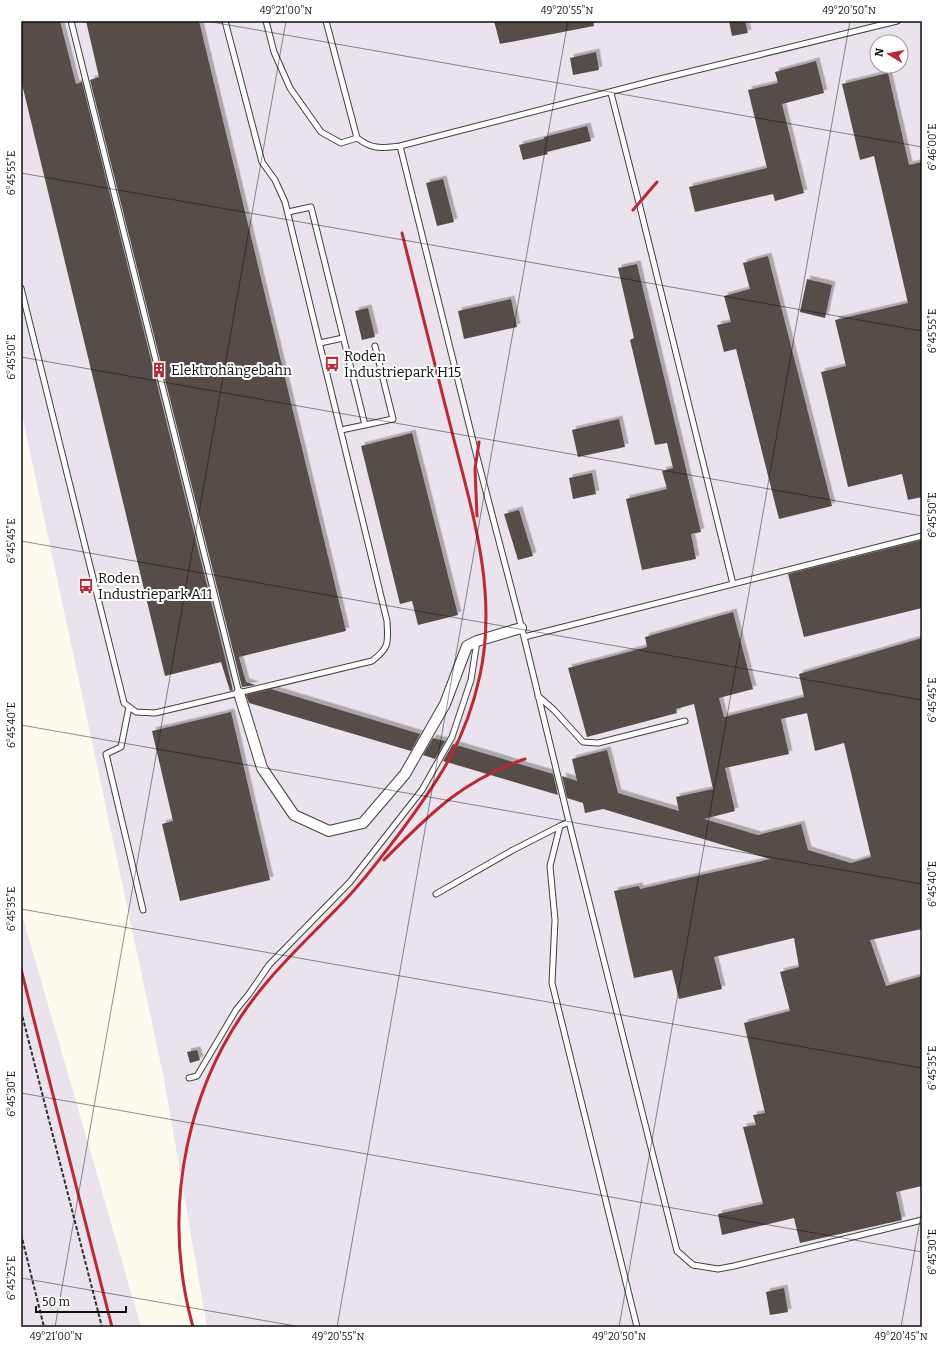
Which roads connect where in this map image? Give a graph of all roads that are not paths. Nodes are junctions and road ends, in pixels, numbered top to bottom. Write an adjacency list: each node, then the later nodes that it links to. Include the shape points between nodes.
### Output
1 (71, 21): 20 (lane)
2 (225, 21): 9 (lane, via 262,162 275,180)
3 (266, 21): 7 (lane, via 274,52 290,88 321,132 341,143)
4 (326, 21): 7 (lane)
5 (897, 21): 6 (lane)
6 (611, 93): 8 (lane); 17 (lane)
7 (357, 138): 8 (lane, via 366,145 381,148)
8 (400, 146): 18 (lane)
9 (288, 212): 11 (lane, via 311,207); 12 (lane)
10 (21, 288): 22 (lane, via 124,703)
11 (343, 338): 12 (lane); 14 (lane)
12 (320, 343): 15 (lane)
13 (375, 346): 14 (lane, via 393,419)
14 (365, 425): 15 (lane)
15 (341, 430): 20 (lane, via 387,621 388,641 384,652 372,661)
16 (922, 536): 17 (lane)
17 (733, 584): 18 (lane)
18 (523, 632): 19 (street); 21 (lane)
19 (477, 641): 20 (street, via 467,646 445,704 405,774 363,823 329,831 294,816 262,768); 28 (lane, via 470,680 452,737 422,790 350,882 269,966 236,1010 197,1076)
20 (239, 693): 22 (lane, via 155,713 136,712)
21 (538, 696): 23 (lane, via 583,742 598,743); 24 (lane)
22 (129, 708): 27 (lane, via 121,747 106,754)
23 (685, 721)
24 (569, 822): 25 (lane); 29 (lane, via 677,1251 693,1265 718,1269)
25 (560, 826): 26 (lane); 30 (lane, via 550,866 555,920 552,983)
26 (436, 894)
27 (143, 910)
28 (190, 1078)
29 (922, 1220)
30 (637, 1327)

